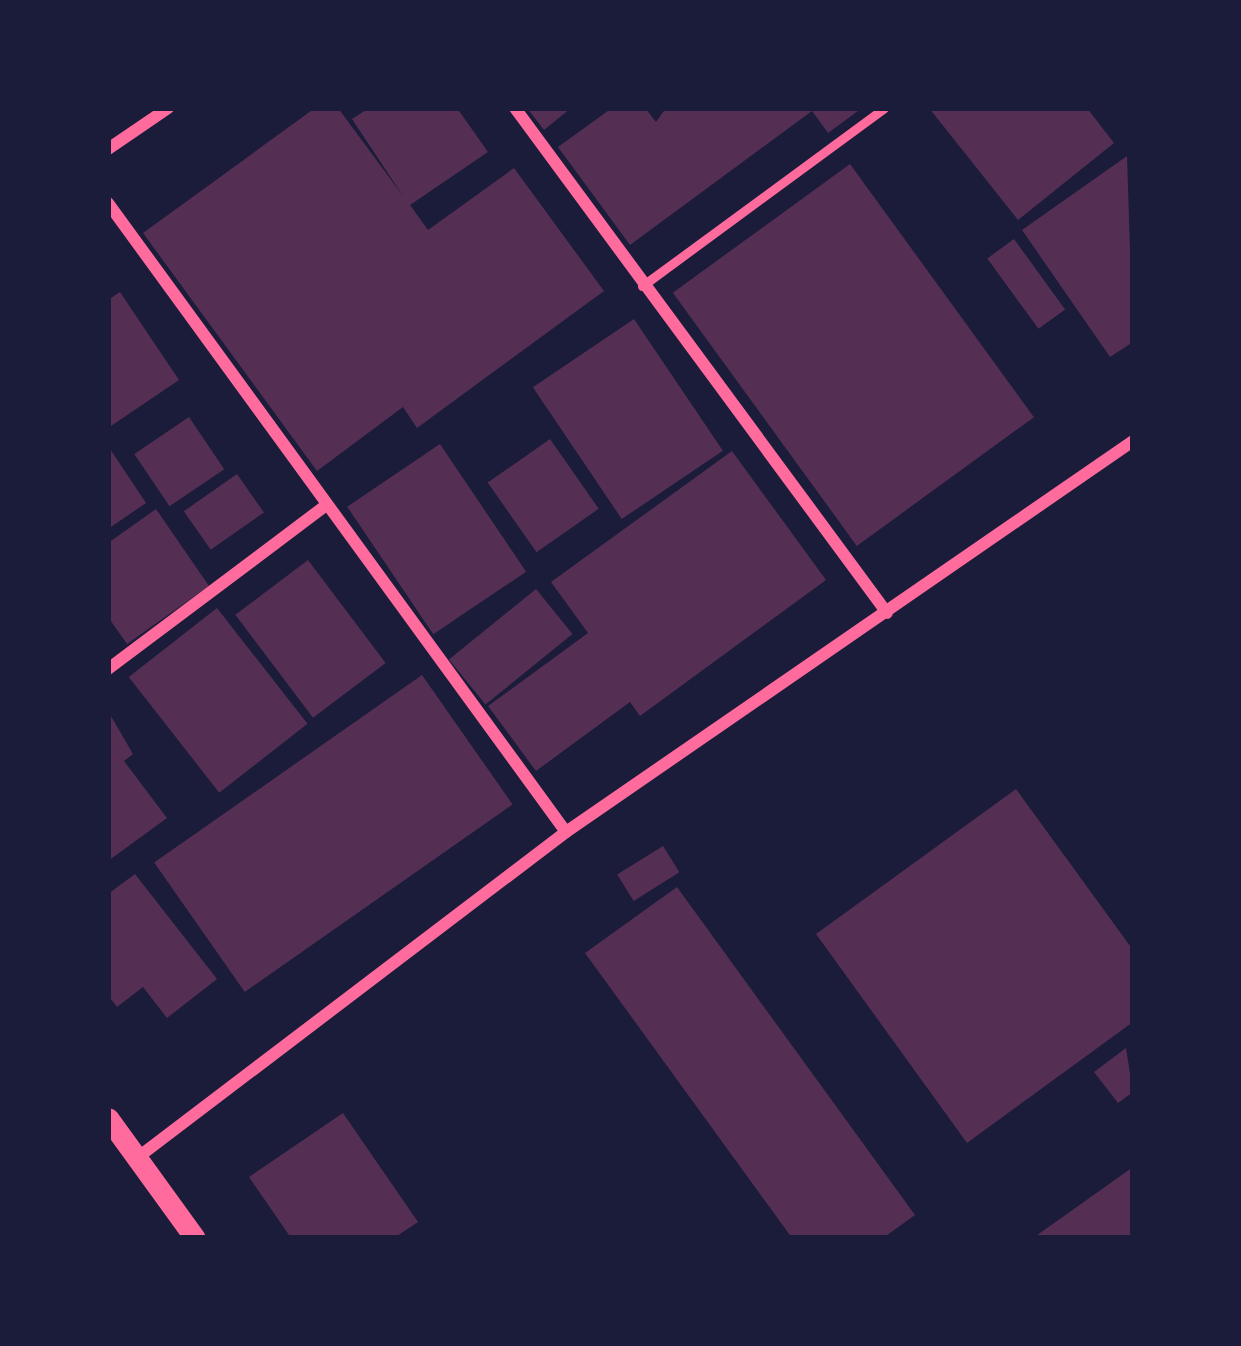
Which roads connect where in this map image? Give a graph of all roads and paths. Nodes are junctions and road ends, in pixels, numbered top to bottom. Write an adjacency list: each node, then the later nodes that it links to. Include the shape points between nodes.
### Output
1 (169, 108): 4 (street)
2 (515, 108): 6 (street)
3 (884, 108): 6 (lane)
4 (108, 149)
5 (108, 203): 8 (street)
6 (642, 286): 9 (street)
7 (1133, 442): 9 (street)
8 (325, 506): 10 (street); 11 (street)
9 (887, 613): 11 (street)
10 (108, 669)
11 (566, 832): 13 (street)
12 (108, 1118): 13 (street)
13 (137, 1158): 14 (street)
14 (195, 1238)

